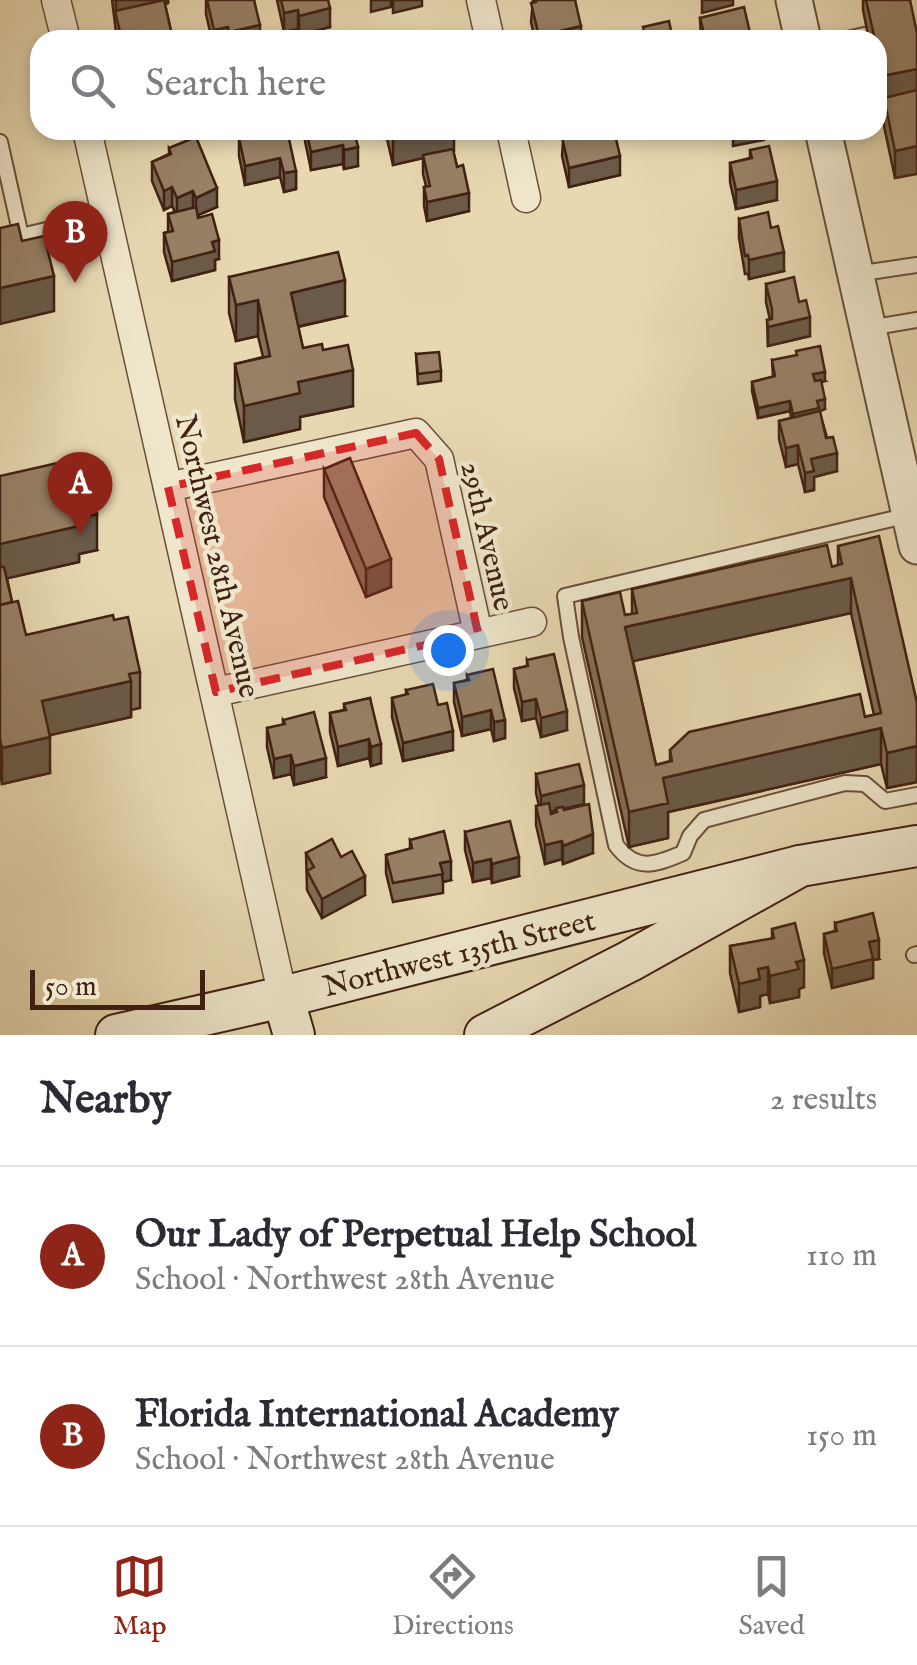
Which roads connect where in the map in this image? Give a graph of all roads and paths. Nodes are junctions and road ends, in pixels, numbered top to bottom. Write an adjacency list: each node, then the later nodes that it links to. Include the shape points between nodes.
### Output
1 (56, 0): 4 (street)
2 (480, 0): 5 (street)
3 (794, 0): 6 (street)
4 (64, 30)
5 (482, 30)
6 (801, 30)
7 (89, 140): 12 (street, Northwest 28th Avenue)
8 (513, 140): 11 (street)
9 (825, 140): 14 (street)
10 (0, 142): 12 (lane, via 21,236)
11 (526, 198)
12 (106, 216): 17 (street, Northwest 28th Avenue)
13 (917, 265): 14 (lane)
14 (856, 274): 16 (street)
15 (917, 320): 16 (lane)
16 (868, 328): 18 (street)
17 (168, 487): 20 (street, 29th Avenue, via 416,433 440,460); 21 (street, Northwest 28th Avenue)
18 (913, 530): 22 (lane, via 565,596 616,845 627,860 662,862 683,853 704,820 845,784 865,784 885,801)
19 (532, 622): 20 (street)
20 (478, 633): 21 (street, 29th Avenue)
21 (216, 692): 25 (street, Northwest 28th Avenue)
22 (917, 796)
23 (917, 846): 24 (main road)
24 (800, 866): 25 (main road, Northwest 135th Street); 27 (main road)
25 (288, 1016): 26 (main road, Northwest 135th Street)
26 (116, 1035)
27 (485, 1035)

